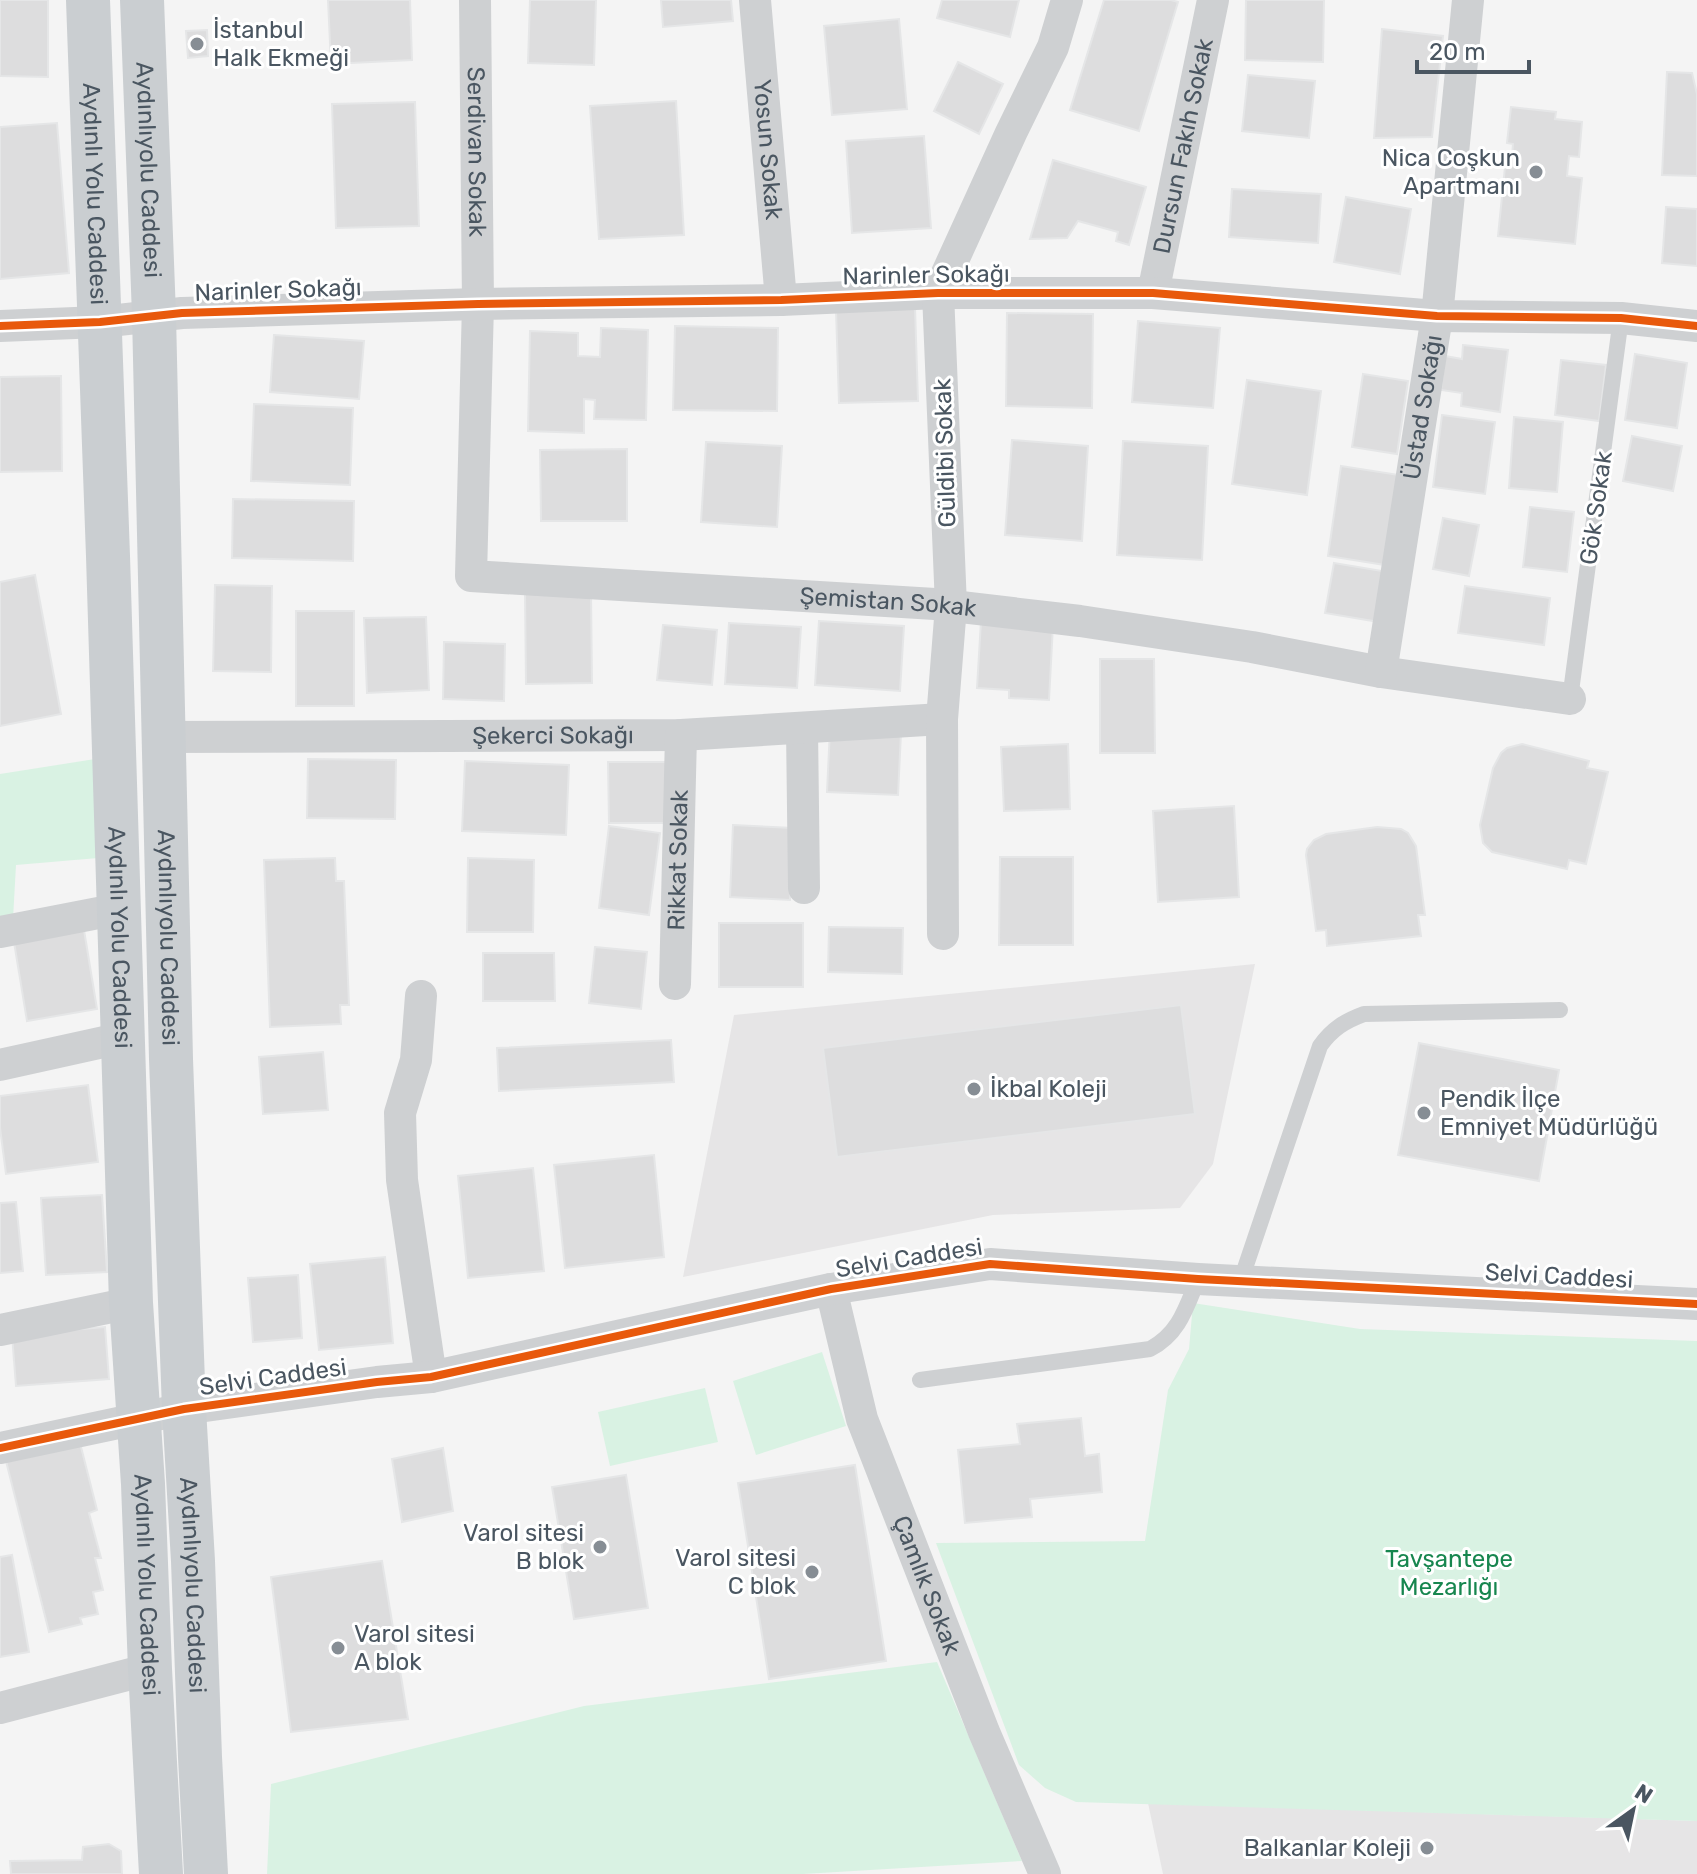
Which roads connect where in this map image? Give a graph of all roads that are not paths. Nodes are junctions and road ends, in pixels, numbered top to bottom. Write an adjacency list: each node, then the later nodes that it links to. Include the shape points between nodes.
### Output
1 (88, 0): 15 (main road, Aydınlı Yolu Caddesi)
2 (142, 0): 12 (main road, Aydınlıyolu Caddesi)
3 (475, 0): 11 (street, Serdivan Sokak)
4 (755, 0): 10 (street, Yosun Sokak)
5 (1067, 0): 8 (street, Güldibi Sokak, via 1053,47)
6 (1213, 0): 9 (street, Dursun Fakıh Sokak)
7 (1468, 0): 13 (street, Üstad Sokağı)
8 (938, 293): 9 (street, Narinler Sokağı); 10 (street, Narinler Sokağı); 18 (street, Güldibi Sokak)
9 (1153, 293): 13 (street, Narinler Sokağı)
10 (781, 300): 11 (street, Narinler Sokağı)
11 (478, 304): 12 (street, Narinler Sokağı); 18 (street, Şemistan Sokak, via 471,576)
12 (154, 315): 15 (street, Narinler Sokağı); 24 (main road, Aydınlıyolu Caddesi)
13 (1437, 316): 14 (street, Narinler Sokağı); 19 (street, Üstad Sokağı)
14 (1621, 318): 17 (street, Narinler Sokağı); 20 (lane, Gök Sokak)
15 (100, 322): 16 (street, Narinler Sokağı); 26 (main road, Aydınlı Yolu Caddesi)
16 (0, 326)
17 (1697, 326)
18 (951, 606): 19 (street, Şemistan Sokak, via 1252,647); 21 (street, Güldibi Sokak)
19 (1381, 672): 20 (street, Şemistan Sokak)
20 (1570, 699)
21 (942, 719): 22 (street, Şekerci Sokağı); 28 (street, Güldibi Sokak)
22 (802, 728): 23 (street, Şekerci Sokağı); 25 (street)
23 (681, 735): 24 (street, Şekerci Sokağı); 29 (street, Rikkat Sokak)
24 (163, 737): 42 (main road, Aydınlıyolu Caddesi)
25 (804, 888)
26 (119, 909): 27 (street); 32 (main road, Aydınlı Yolu Caddesi)
27 (0, 932)
28 (943, 934)
29 (675, 984)
30 (421, 996): 40 (street, via 416,1060 400,1113 402,1180)
31 (1560, 1010): 35 (lane, via 1364,1014 1335,1029 1320,1046)
32 (122, 1038): 33 (street); 37 (main road, Aydınlı Yolu Caddesi)
33 (0, 1065)
34 (1198, 1279): 35 (street, Selvi Caddesi); 36 (street, Selvi Caddesi, via 990,1264); 41 (lane, via 1176,1328 1150,1349)
35 (1241, 1280): 38 (street, Selvi Caddesi)
36 (831, 1289): 40 (street, Selvi Caddesi); 49 (street, Çamlık Sokak, via 862,1419)
37 (131, 1303): 39 (street); 43 (main road, Aydınlı Yolu Caddesi)
38 (1697, 1304)
39 (0, 1330)
40 (431, 1377): 42 (street, Selvi Caddesi)
41 (920, 1380)
42 (184, 1409): 43 (street, Selvi Caddesi); 48 (main road, Aydınlıyolu Caddesi)
43 (138, 1418): 44 (street, Selvi Caddesi); 45 (main road, Aydınlı Yolu Caddesi)
44 (0, 1448)
45 (150, 1669): 46 (street); 47 (main road, Aydınlı Yolu Caddesi)
46 (0, 1708)
47 (161, 1874)
48 (206, 1874)
49 (1045, 1874)

